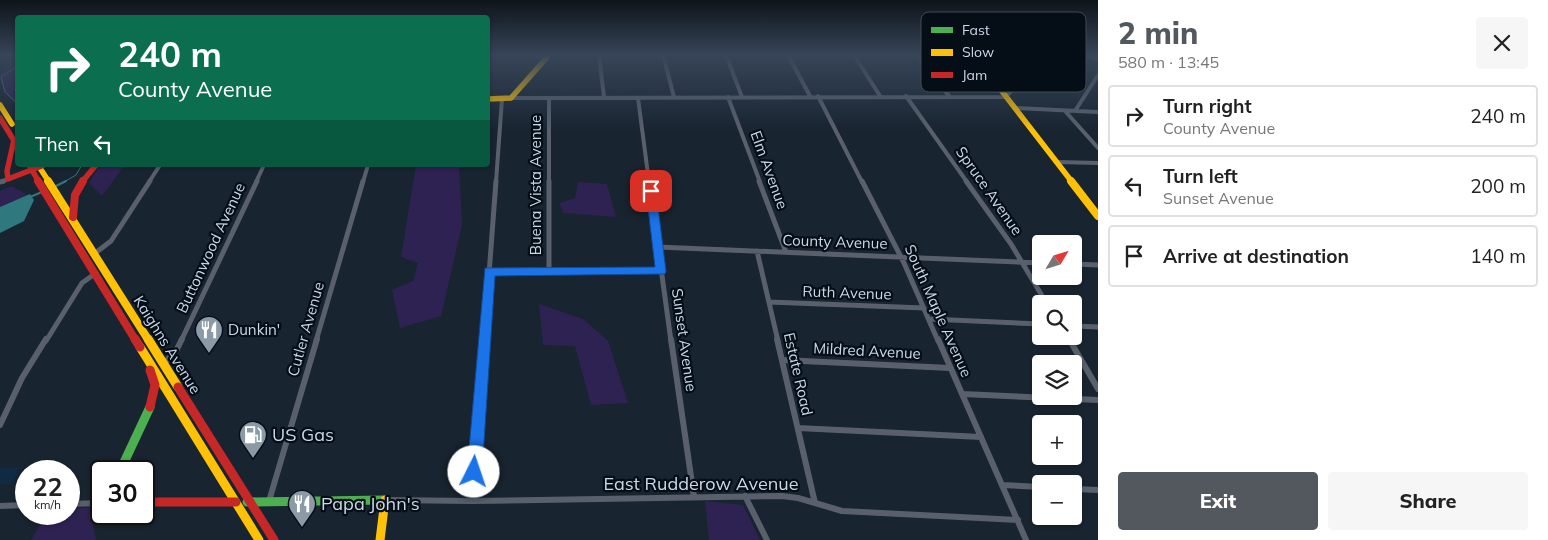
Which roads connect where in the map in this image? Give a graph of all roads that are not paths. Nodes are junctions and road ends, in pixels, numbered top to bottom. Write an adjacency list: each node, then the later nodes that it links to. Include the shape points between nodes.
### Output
1 (527, 80): 22 (main road)
2 (602, 80): 16 (street)
3 (670, 80): 17 (street)
4 (736, 80): 19 (street)
5 (802, 80): 11 (street)
6 (870, 80): 13 (street)
7 (1095, 80): 29 (street)
8 (946, 92): 15 (street)
9 (1002, 92): 20 (main road)
10 (1010, 92): 20 (street)
11 (810, 96): 12 (street); 19 (street)
12 (818, 96): 13 (street); 52 (street, South Maple Avenue)
13 (880, 96): 14 (street)
14 (906, 96): 15 (street); 53 (street, Spruce Avenue)
15 (949, 96): 20 (street)
16 (604, 97): 23 (street); 24 (street)
17 (674, 97): 18 (street); 24 (street)
18 (728, 97): 19 (street); 50 (street, Elm Avenue)
19 (742, 97)
20 (1006, 97): 27 (main road)
21 (502, 98): 22 (main road); 25 (main road); 57 (street)
22 (511, 98): 23 (street)
23 (549, 98): 58 (street, Buena Vista Avenue)
24 (638, 98): 48 (street, Sunset Avenue)
25 (490, 99)
26 (0, 105): 32 (main road)
27 (1015, 108): 28 (street); 36 (main road)
28 (1065, 110): 29 (street); 35 (street)
29 (1075, 111): 30 (street)
30 (1098, 112)
31 (0, 118): 33 (main road)
32 (15, 138)
33 (15, 139)
34 (15, 143): 44 (main road)
35 (1098, 148)
36 (1056, 162): 37 (street); 46 (main road)
37 (1098, 163)
38 (34, 167): 44 (main road)
39 (37, 167): 45 (main road, Kaighns Avenue)
40 (95, 167): 47 (main road, via 73,196)
41 (159, 167): 51 (street, via 111,240)
42 (263, 167): 71 (street, Buttonwood Avenue, via 177,350)
43 (367, 167): 87 (street, Cutler Avenue)
44 (4, 181)
45 (48, 189): 47 (main road, Kaighns Avenue); 60 (main road, Kaighns Avenue)
46 (1098, 216)
47 (73, 221): 51 (main road, Kaighns Avenue)
48 (658, 247): 49 (street, County Avenue); 59 (street, Sunset Avenue)
49 (757, 252): 50 (street, County Avenue); 62 (street, Estate Road)
50 (786, 252): 52 (street, County Avenue)
51 (94, 254): 71 (main road, Kaighns Avenue)
52 (900, 257): 53 (street, County Avenue); 63 (street, South Maple Avenue)
53 (1022, 262): 54 (street, County Avenue); 61 (street, Spruce Avenue)
54 (1032, 263)
55 (1082, 264): 56 (street)
56 (1098, 265)
57 (489, 271): 58 (street); 88 (street)
58 (549, 271): 59 (street)
59 (661, 271): 85 (street, Sunset Avenue)
60 (96, 274): 69 (main road, Kaighns Avenue); 76 (street, via 82,284 26,371)
61 (1042, 295)
62 (769, 302): 63 (street, Ruth Avenue); 70 (street, Estate Road)
63 (924, 308): 64 (street, South Maple Avenue)
64 (929, 319): 65 (street); 72 (street, South Maple Avenue)
65 (1032, 324)
66 (1082, 326): 67 (street)
67 (1098, 327)
68 (1072, 345): 73 (street)
69 (146, 355): 79 (main road, via 155,385 150,407); 90 (main road, Kaighns Avenue)
70 (782, 360): 72 (street, Mildred Avenue); 77 (street, Estate Road)
71 (163, 365): 91 (main road, Kaighns Avenue)
72 (950, 368): 74 (street, South Maple Avenue)
73 (1098, 389)
74 (962, 394): 75 (street); 78 (street, South Maple Avenue)
75 (1098, 400)
76 (0, 425)
77 (798, 428): 78 (street); 92 (street, Estate Road)
78 (981, 437): 80 (street, South Maple Avenue)
79 (125, 460)
80 (1002, 485): 81 (street); 95 (street, South Maple Avenue)
81 (1032, 487)
82 (1082, 489): 83 (street)
83 (1098, 490)
84 (745, 496): 85 (street, East Rudderow Avenue); 92 (street, East Rudderow Avenue, via 790,496); 99 (street)
85 (694, 497): 88 (street, East Rudderow Avenue)
86 (385, 500): 87 (main road); 88 (street, East Rudderow Avenue); 98 (main road)
87 (269, 501): 91 (main road)
88 (472, 501)
89 (155, 502): 90 (main road)
90 (235, 502): 91 (main road); 96 (main road, Kaighns Avenue)
91 (249, 502): 97 (main road, Kaighns Avenue)
92 (815, 503): 95 (street, East Rudderow Avenue, via 842,511)
93 (15, 505): 94 (street)
94 (0, 506)
95 (1018, 520): 100 (street, South Maple Avenue)
96 (259, 540)
97 (274, 540)
98 (380, 540)
99 (767, 540)
100 (1026, 540)

